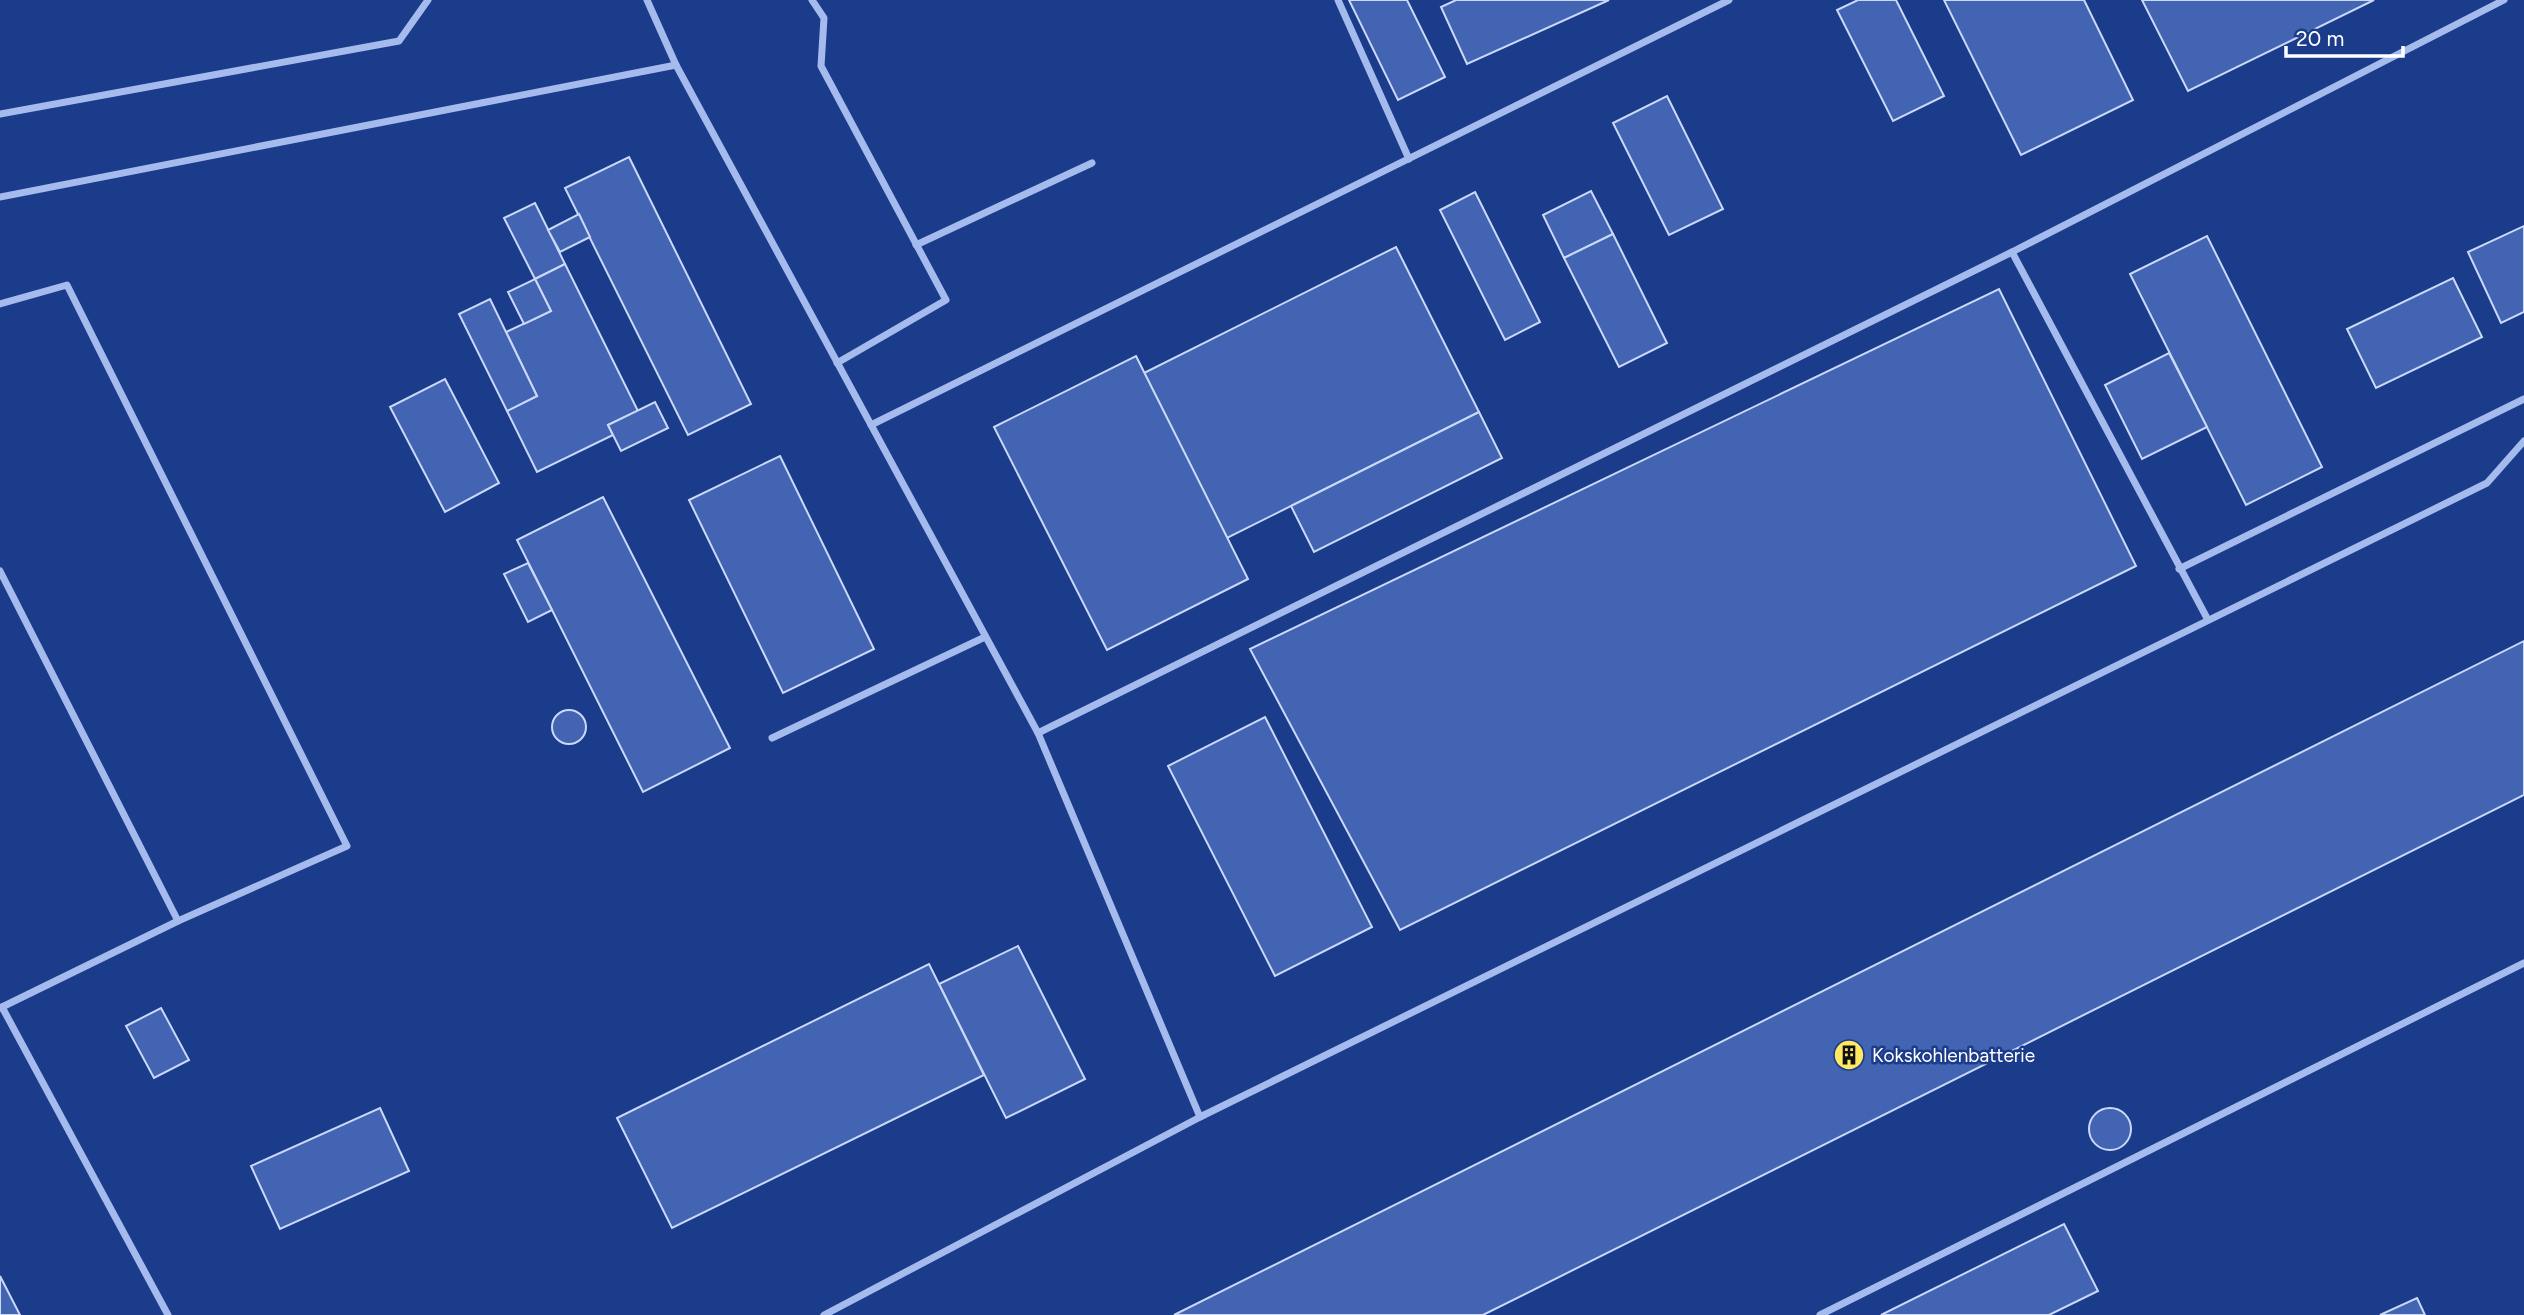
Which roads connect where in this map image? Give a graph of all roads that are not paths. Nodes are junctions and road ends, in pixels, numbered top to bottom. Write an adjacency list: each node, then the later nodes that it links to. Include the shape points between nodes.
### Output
1 (428, 0): 8 (street, via 399,41)
2 (647, 0): 7 (street)
3 (812, 0): 12 (street, via 824,18 821,66)
4 (1338, 0): 9 (street)
5 (1729, 0): 9 (street)
6 (2504, 0): 13 (street)
7 (676, 65): 11 (street); 15 (street)
8 (0, 114)
9 (1409, 159): 17 (street)
10 (1092, 163): 12 (street)
11 (0, 197)
12 (916, 245): 15 (street, via 946,300)
13 (2012, 253): 19 (street); 23 (street)
14 (0, 304): 25 (street, via 67,285 347,846)
15 (837, 363): 17 (street)
16 (2524, 399): 19 (street)
17 (871, 425): 22 (street)
18 (2524, 441): 21 (street, via 2487,483)
19 (2179, 569): 21 (street)
20 (0, 572): 25 (street)
21 (2208, 620): 28 (street)
22 (985, 637): 23 (street); 24 (street)
23 (1038, 733): 28 (street, via 1200,1117)
24 (772, 738)
25 (178, 921): 27 (street)
26 (2524, 963): 31 (street)
27 (1, 1008): 29 (street)
28 (1235, 1099): 30 (street)
29 (168, 1315)
30 (824, 1315)
31 (1820, 1315)

